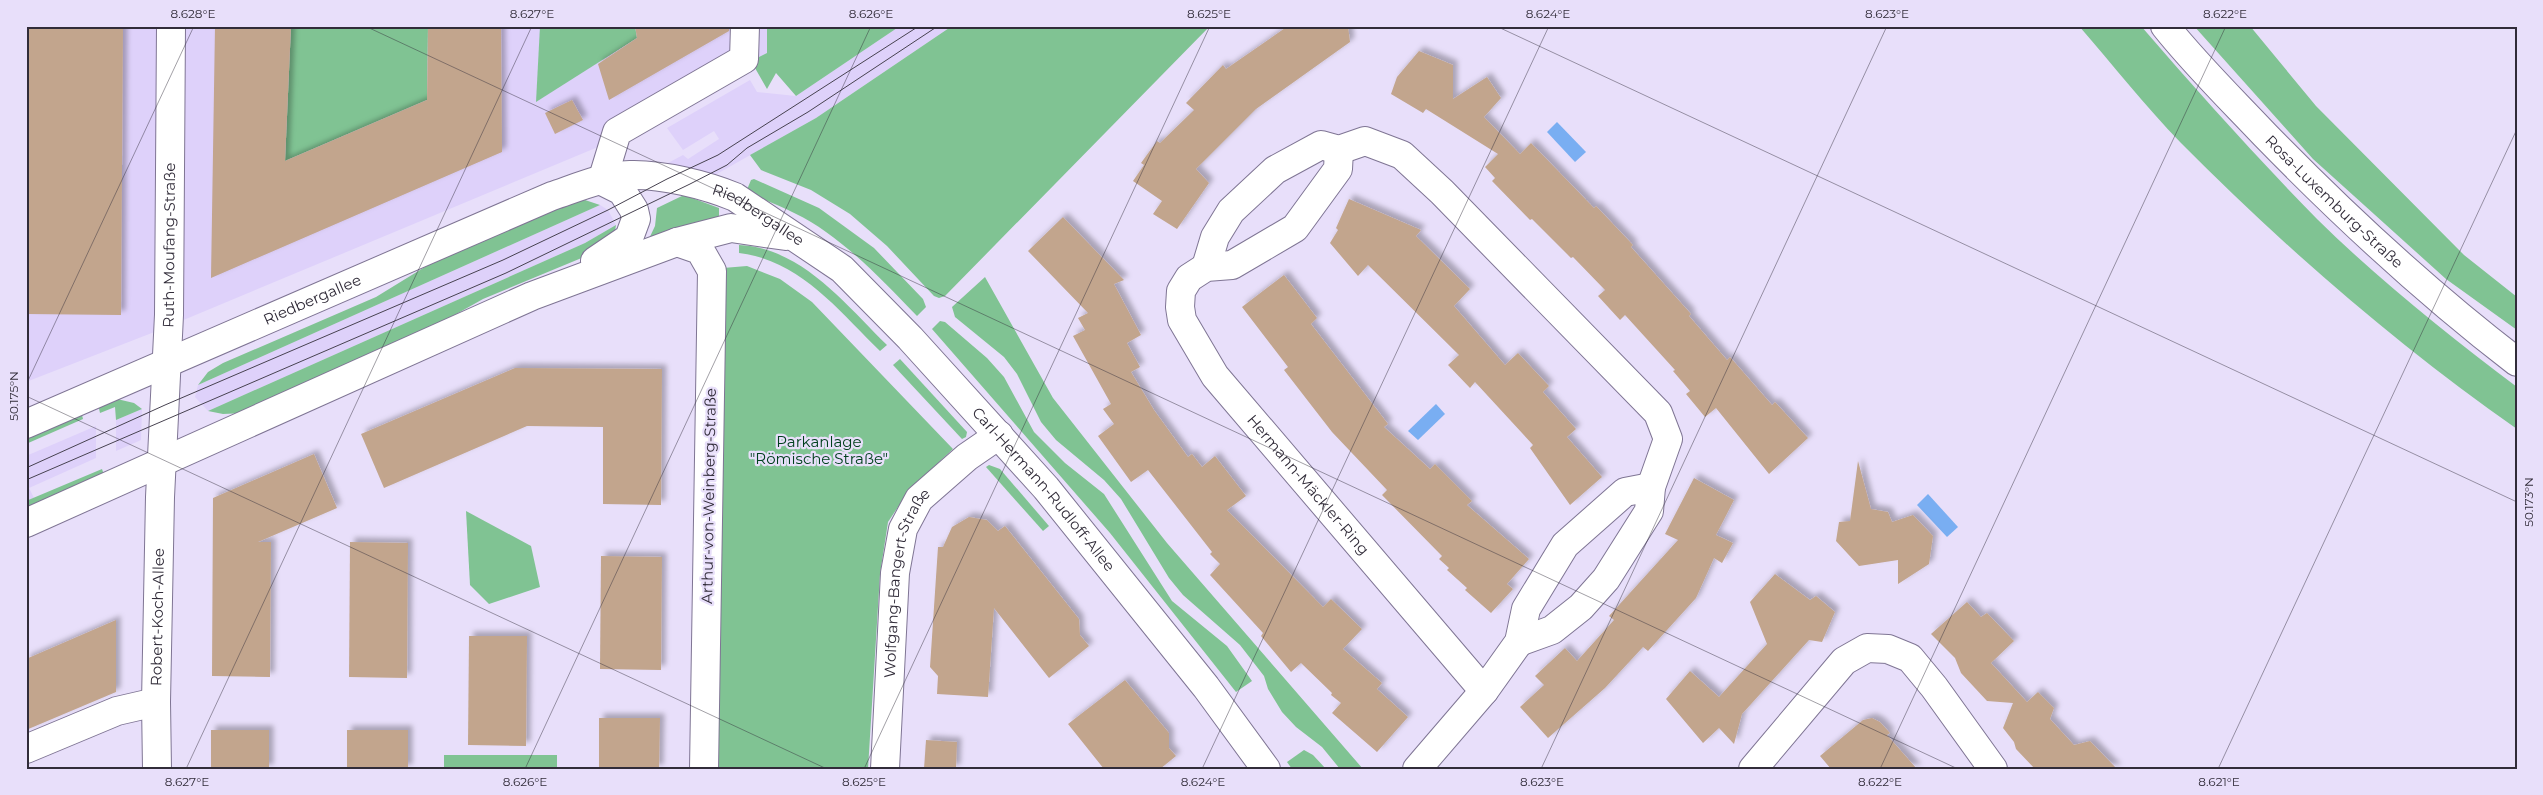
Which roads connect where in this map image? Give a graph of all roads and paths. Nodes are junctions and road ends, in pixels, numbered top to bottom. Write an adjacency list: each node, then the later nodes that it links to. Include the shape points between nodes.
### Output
1 (171, 26): 10 (street, Ruth-Moufang-Straße)
2 (745, 26): 5 (street, via 744,59 617,132)
3 (2165, 26): 11 (street, Rosa-Luxemburg-Straße, via 2190,58 2323,194 2456,315)
4 (1339, 150): 8 (street, via 1338,169 1294,228 1232,265); 8 (street, via 1321,145 1275,170 1230,211 1215,237); 15 (street, via 1365,141 1402,155 1658,413 1668,439)
5 (602, 181): 6 (street, Riedbergallee, via 629,175 667,178 717,189 735,197); 9 (street, Riedbergallee, via 622,191 634,210 636,219 629,238); 10 (street, Riedbergallee, via 552,196)
6 (794, 237): 7 (street, Riedbergallee, via 731,228); 13 (street, Carl-Hermann-Rudloff-Allee, via 842,269)
7 (678, 242): 9 (street, Riedbergallee); 22 (street, Arthur-von-Weinberg-Straße, via 700,250 712,271)
8 (1206, 267): 18 (street, Hermann-Mäckler-Ring, via 1189,278 1181,291 1180,307 1182,320 1215,376)
9 (561, 285): 14 (street, Riedbergallee)
10 (168, 362): 12 (street, Riedbergallee); 14 (street, Ruth-Moufang-Straße)
11 (2517, 362)
12 (26, 424)
13 (999, 435): 23 (street, Wolfgang-Bangert-Straße, via 919,499 903,529 895,573); 24 (street, Carl-Hermann-Rudloff-Allee, via 1156,623)
14 (161, 464): 16 (street, Riedbergallee); 19 (street, Robert-Koch-Allee)
15 (1651, 487): 17 (street, via 1650,511 1606,579 1581,607 1552,630); 17 (street, via 1625,492 1564,545 1526,609)
16 (26, 523)
17 (1519, 642): 18 (street)
18 (1484, 691): 25 (street)
19 (156, 702): 20 (street, via 117,711); 21 (street, Robert-Koch-Allee)
20 (26, 749)
21 (157, 769)
22 (704, 769)
23 (885, 769)
24 (1266, 769)
25 (1417, 769)
26 (1753, 769): 27 (street, via 1844,661 1868,648 1888,649 1910,658)
27 (1993, 769)

